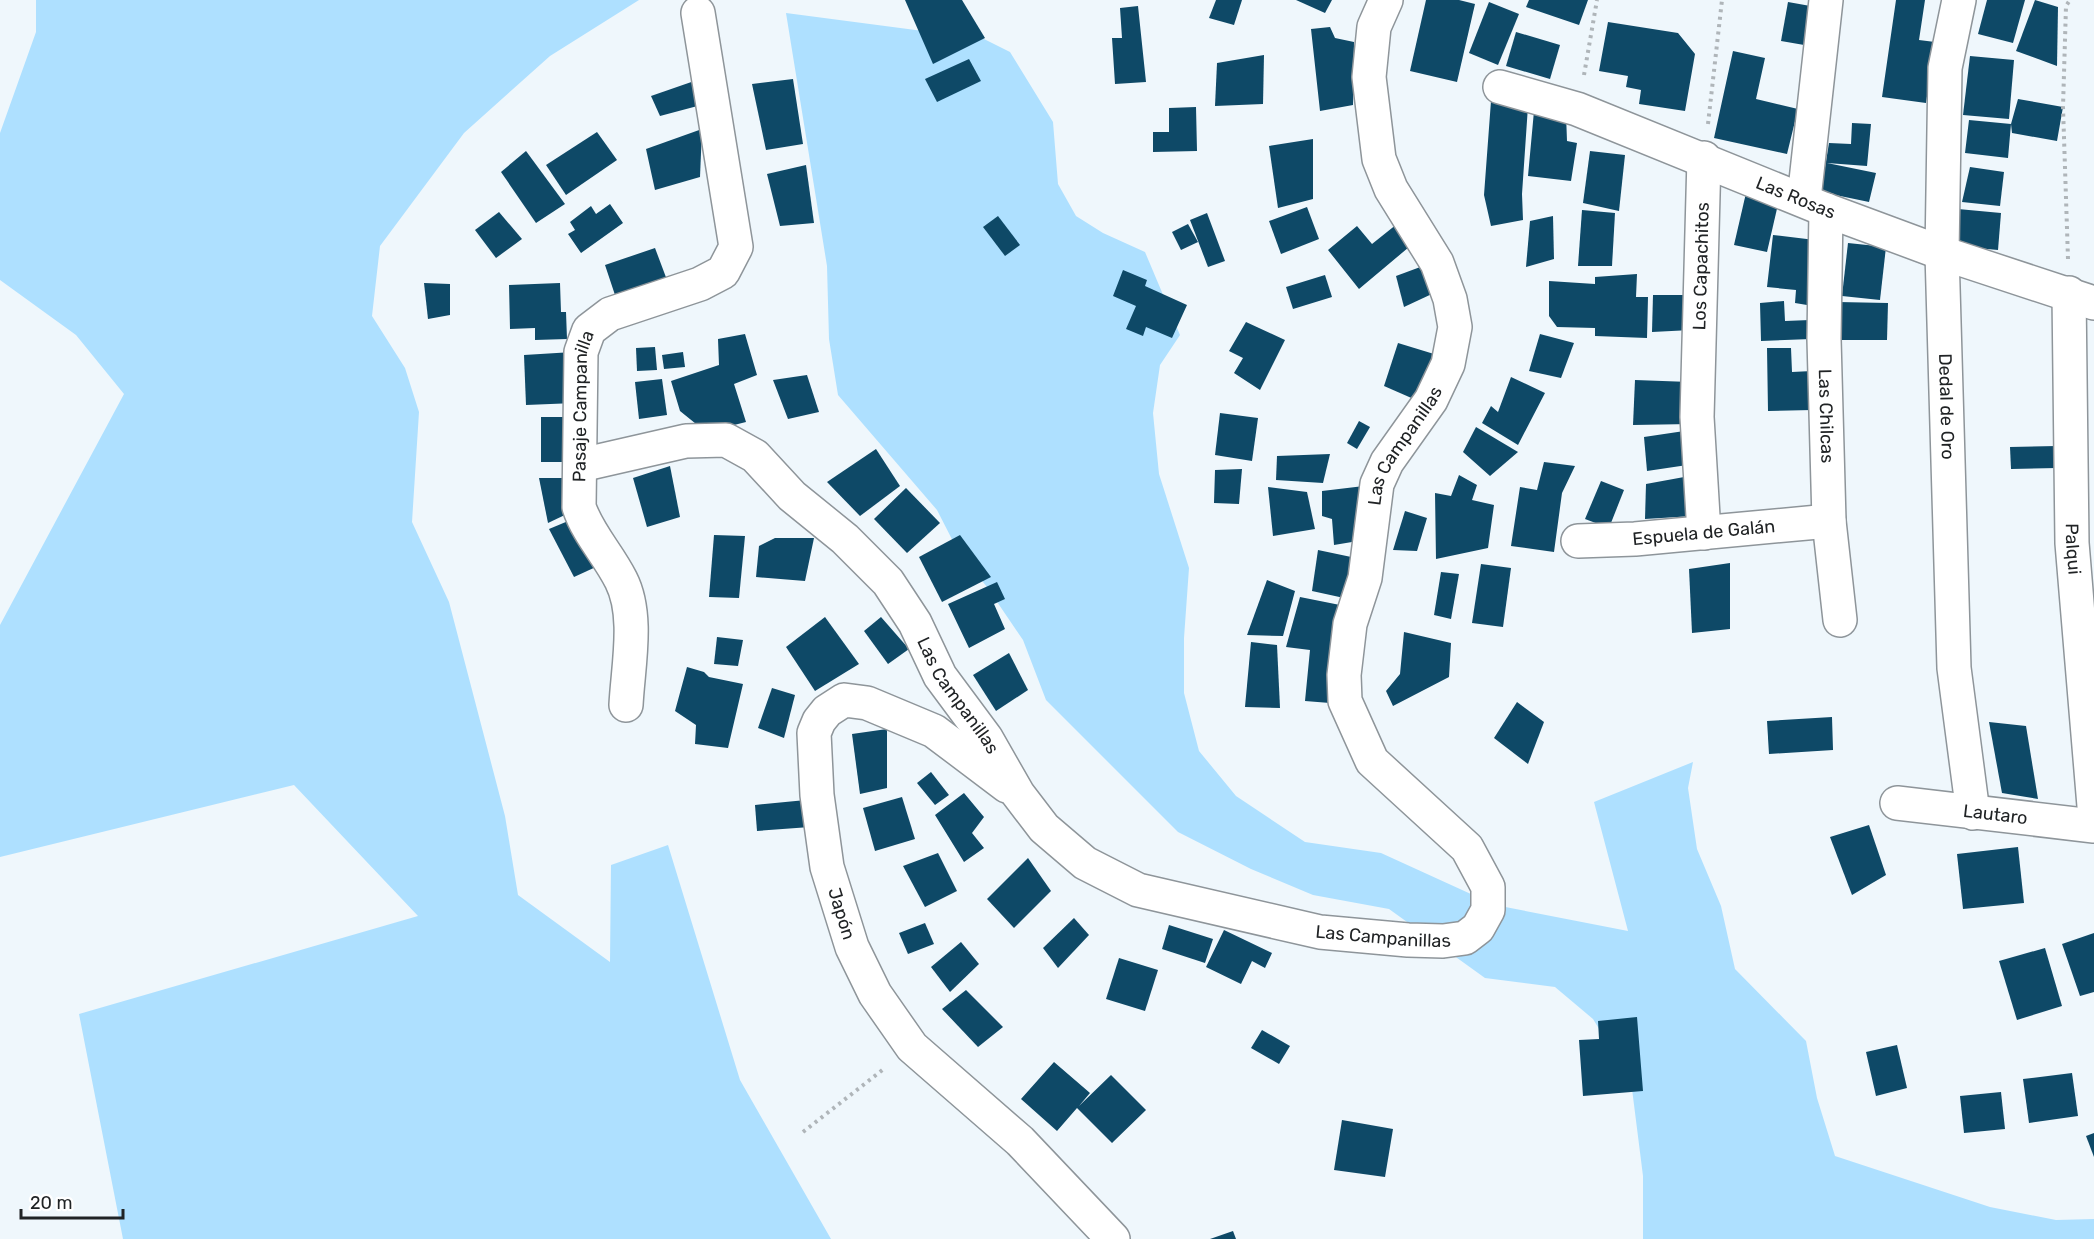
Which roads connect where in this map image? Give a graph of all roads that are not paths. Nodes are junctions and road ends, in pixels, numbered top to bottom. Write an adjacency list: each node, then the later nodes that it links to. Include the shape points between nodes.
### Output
1 (1386, 0): 16 (street, Las Campanillas, via 1374,27 1369,77 1379,159 1391,189 1437,263 1455,327 1448,364 1431,400 1387,462 1377,484 1365,578 1350,624 1345,701 1372,761 1467,848 1488,887 1488,910 1478,928 1465,938 1408,940 1320,932 1138,890 1085,863 1044,828)
2 (1826, 0): 7 (street, Las Chilcas)
3 (1959, 0): 8 (street, Dedal de Oro, via 1945,68)
4 (698, 13): 10 (street, Pasaje Campanilla, via 736,247 723,272 716,276 610,314 589,330 581,352)
5 (1500, 87): 6 (street, Las Rosas, via 1577,109)
6 (1704, 158): 7 (street, Las Rosas); 12 (street, Los Capachitos, via 1697,417)
7 (1815, 205): 8 (street, Las Rosas); 11 (street, Las Chilcas, via 1824,339)
8 (1942, 253): 9 (street, Las Rosas); 19 (street, Dedal de Oro, via 1954,668)
9 (2081, 298): 18 (street, Palqui, via 2072,543)
10 (581, 465): 15 (street, Pasaje Campanilla, via 582,516 622,582 630,612); 16 (street, Las Campanillas, via 686,441 726,440 755,456 792,496 845,539 888,582 915,623 940,676 986,738)
11 (1828, 521): 12 (street, Espuela de Galán); 14 (street, Las Chilcas)
12 (1704, 533): 13 (street, Espuela de Galán)
13 (1578, 541)
14 (1840, 620)
15 (627, 705)
16 (1018, 794): 21 (street, Japón, via 934,731 867,703 844,700 827,711 814,733 817,795 827,867 852,947 875,994 912,1047 1020,1141)
17 (1898, 802): 19 (street, Lautaro)
18 (2094, 806)
19 (1973, 813): 20 (street, Lautaro)
20 (2094, 826)
21 (1113, 1239)

